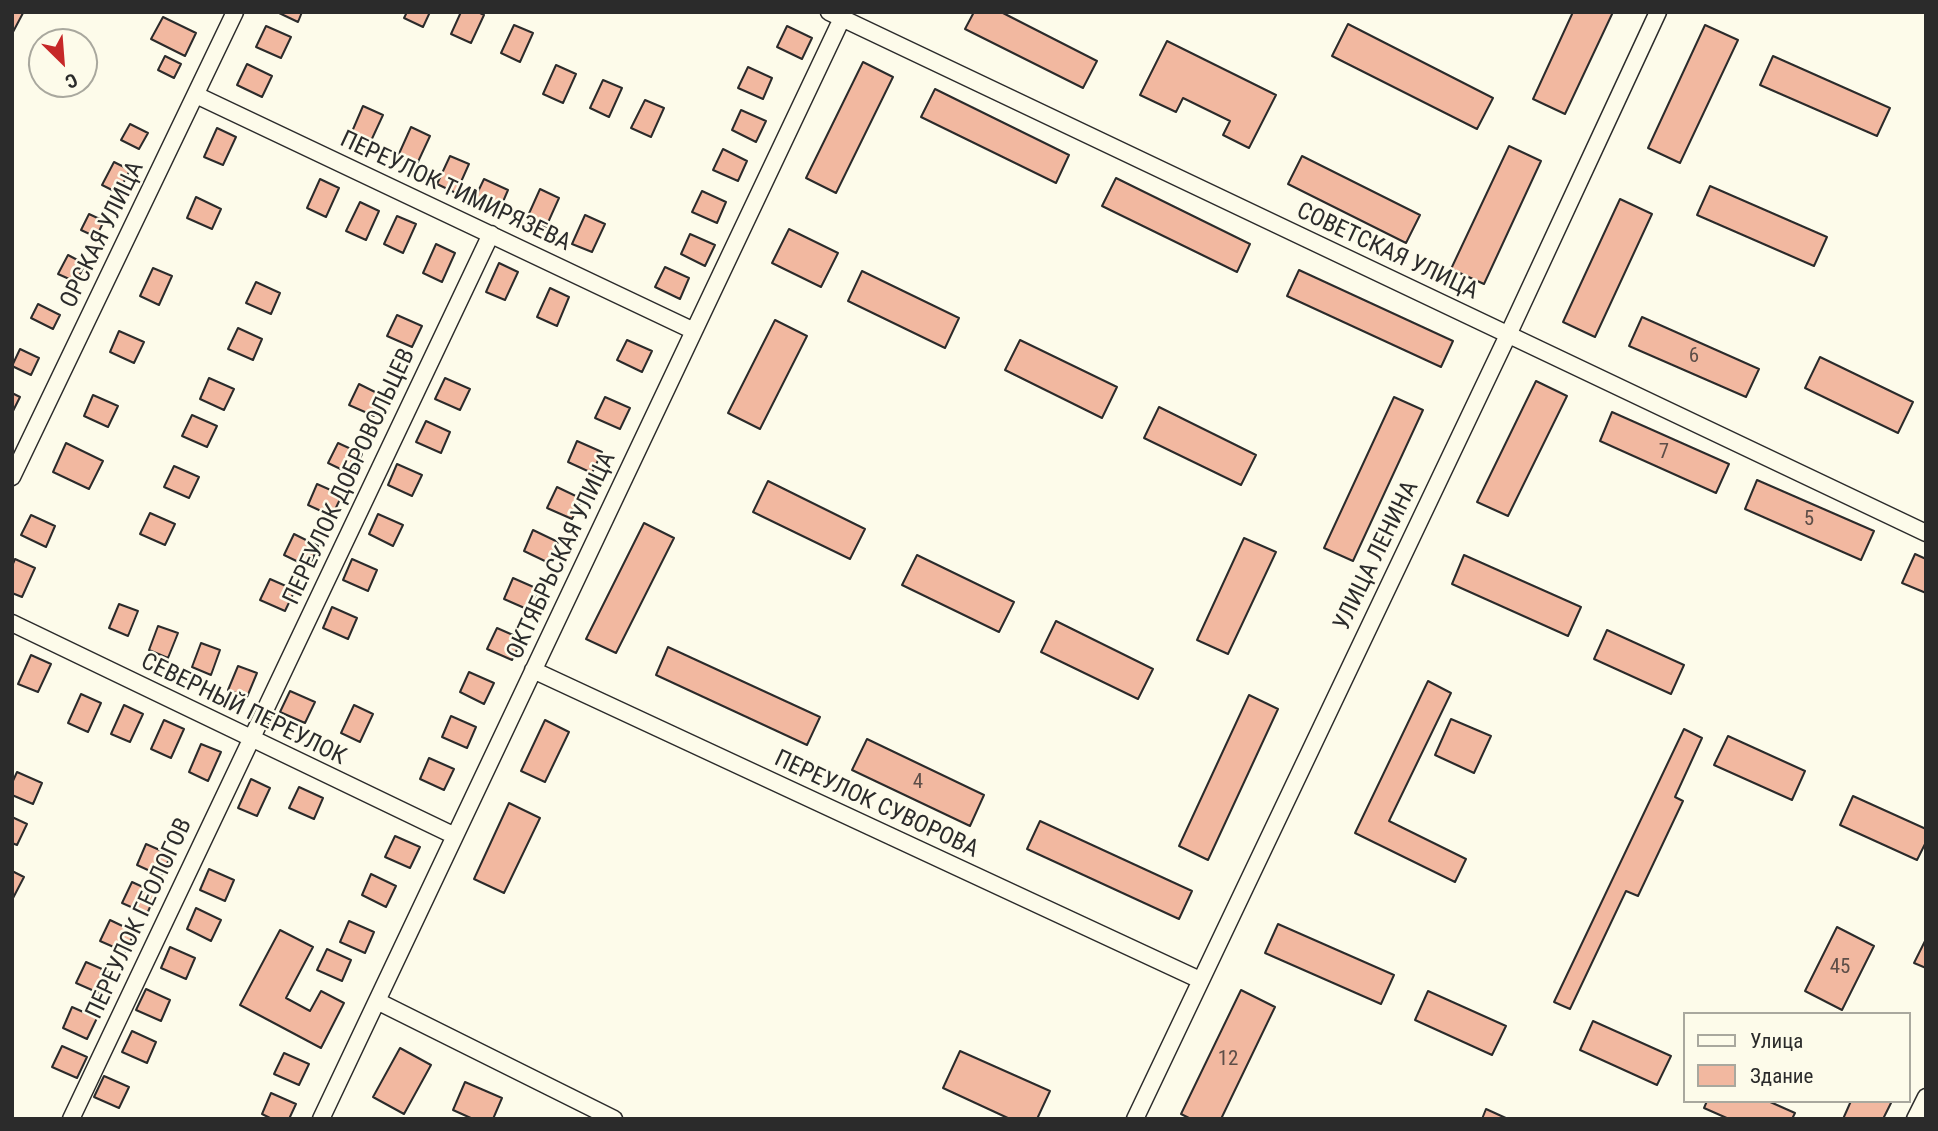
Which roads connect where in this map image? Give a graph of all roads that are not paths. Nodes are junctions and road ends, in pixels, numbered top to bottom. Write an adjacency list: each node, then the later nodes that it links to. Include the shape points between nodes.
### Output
1 (234, 12): 4 (street, ОРСКАЯ УЛИЦА)
2 (1658, 12): 7 (street, УЛИЦА ЛЕНИНА)
3 (838, 14): 6 (street, ОКТЯБРЬСКАЯ УЛИЦА); 7 (street, СОВЕТСКАЯ УЛИЦА)
4 (196, 95): 5 (street, ПЕРЕУЛОК ТИМИРЯЗЕВА); 8 (street, ОРСКАЯ УЛИЦА)
5 (491, 234): 6 (street, ПЕРЕУЛОК ТИМИРЯЗЕВА); 12 (street, ПЕРЕУЛОК ДОБРОВОЛЬЦЕВ)
6 (694, 331): 11 (street, ОКТЯБРЬСКАЯ УЛИЦА)
7 (1508, 335): 9 (street, СОВЕТСКАЯ УЛИЦА); 14 (street, УЛИЦА ЛЕНИНА)
8 (12, 477)
9 (1926, 533)
10 (12, 623): 12 (street, СЕВЕРНЫЙ ПЕРЕУЛОК)
11 (533, 670): 13 (street, ОКТЯБРЬСКАЯ УЛИЦА); 14 (street, ПЕРЕУЛОК СУВОРОВА)
12 (251, 740): 13 (street, СЕВЕРНЫЙ ПЕРЕУЛОК); 17 (street, ПЕРЕУЛОК ГЕОЛОГОВ)
13 (455, 836): 15 (street, ОКТЯБРЬСКАЯ УЛИЦА)
14 (1200, 980): 20 (street, УЛИЦА ЛЕНИНА)
15 (377, 1001): 18 (street, ОКТЯБРЬСКАЯ УЛИЦА); 19 (street)
16 (1926, 1097): 21 (street)
17 (71, 1119)
18 (321, 1119)
19 (614, 1119)
20 (1135, 1119)
21 (1915, 1119)

